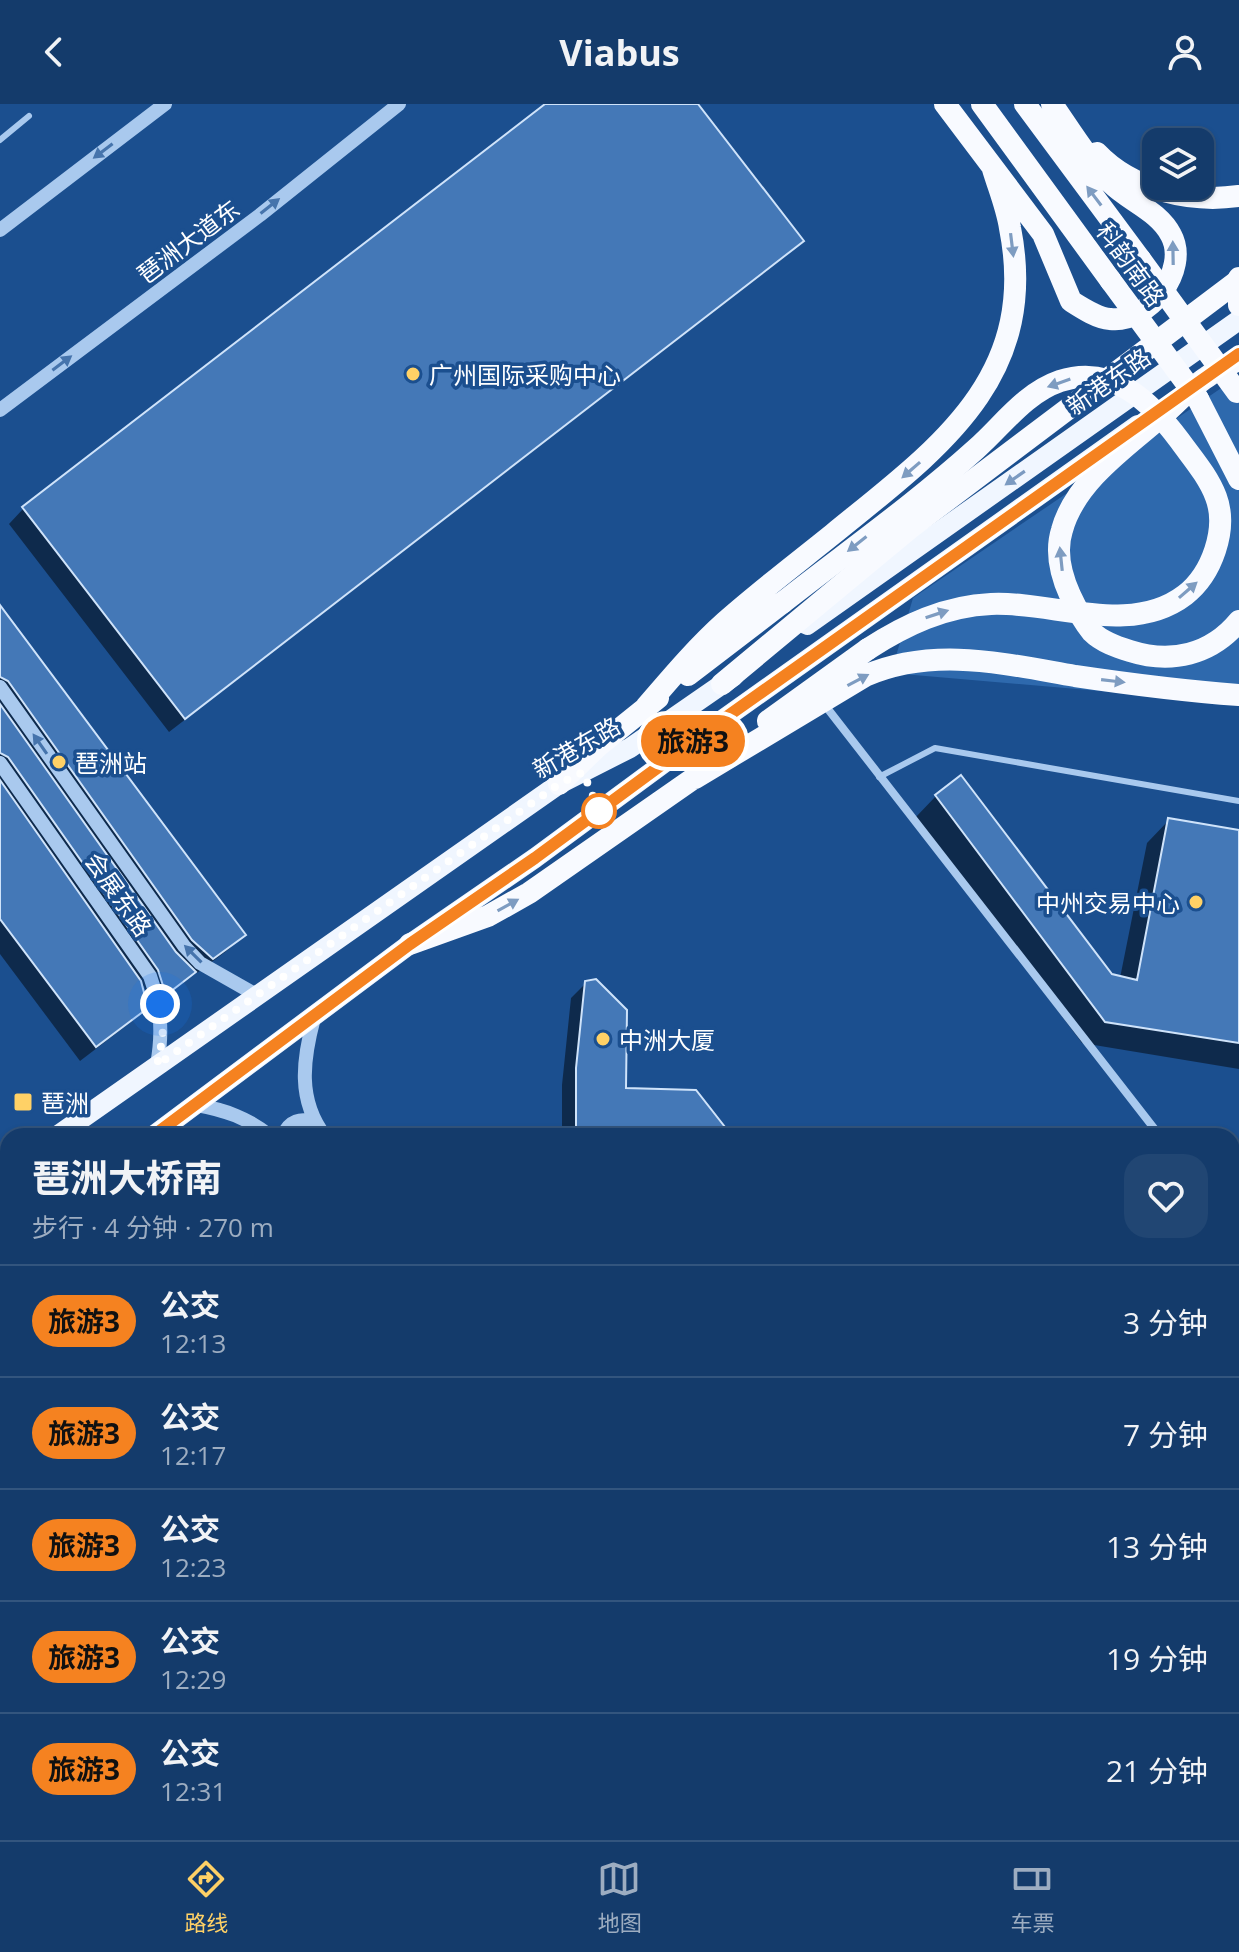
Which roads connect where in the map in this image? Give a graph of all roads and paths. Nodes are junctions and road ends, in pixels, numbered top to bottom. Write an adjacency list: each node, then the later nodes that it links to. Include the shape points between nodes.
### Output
1 (165, 104): 11 (street, one-way to 11)
2 (399, 104): 18 (street, 琶洲大道东, one-way to 2)
3 (945, 104): 9 (highway)
4 (982, 104): 19 (highway, 科韵南路, bridge)
5 (1025, 104): 17 (highway, 科韵南路, one-way to 5, bridge)
6 (1055, 108): 9 (highway, one-way to 6, via 1043,234 1071,301 1109,319 1132,317 1149,306 1173,272 1171,234 1109,181); 10 (highway, via 1104,160 1155,189 1208,199)
7 (29, 116): 8 (lane)
8 (0, 140)
9 (993, 169): 26 (highway, one-way to 26, via 1011,234 1014,298 1008,330 980,395 933,451 724,623)
10 (1239, 196)
11 (0, 230)
12 (1239, 279): 13 (highway, bridge); 22 (highway, via 910,528)
13 (1239, 305)
14 (1239, 320): 22 (main road, 新港东路, one-way to 22)
15 (1239, 357): 16 (highway)
16 (1207, 377): 21 (highway, one-way to 16, via 1195,653 1144,656 1094,634 1078,612 1061,567 1062,529 1075,501 1105,466); 32 (main road)
17 (1238, 394)
18 (0, 410)
19 (1235, 455): 20 (highway, 科韵南路)
20 (1239, 479)
21 (1239, 621)
22 (722, 684): 30 (main road, 新港东路, via 630,748)
23 (0, 687): 33 (street, one-way to 23, via 200,963 184,946)
24 (1239, 695): 25 (highway, one-way to 24, via 877,671 951,658)
25 (822, 701): 28 (street); 29 (highway)
26 (646, 707): 29 (highway, one-way to 26, bridge, via 868,649 935,614 974,605 1016,604 1118,615 1167,605 1197,584 1218,540 1217,498 1203,472 1161,416 1136,393 1089,377 1059,381 1031,397 943,476); 30 (highway)
27 (0, 763): 35 (street, 会展东路, via 150,976 163,1037)
28 (879, 777): 31 (lane, via 935,748); 43 (street)
29 (695, 778): 32 (highway, one-way to 29, via 517,901)
30 (559, 784): 33 (main road, 新港东路)
31 (1239, 801)
32 (410, 944): 34 (main road)
33 (258, 996): 35 (main road, 新港东路)
34 (314, 1018): 36 (main road); 37 (street, via 304,1081)
35 (157, 1065): 38 (main road, 新港东路)
36 (197, 1105): 39 (main road); 40 (street, via 229,1112)
37 (315, 1123): 41 (street, via 306,1119); 42 (street)
38 (68, 1128)
39 (164, 1128)
40 (259, 1128)
41 (287, 1128)
42 (319, 1128)
43 (1154, 1128)

